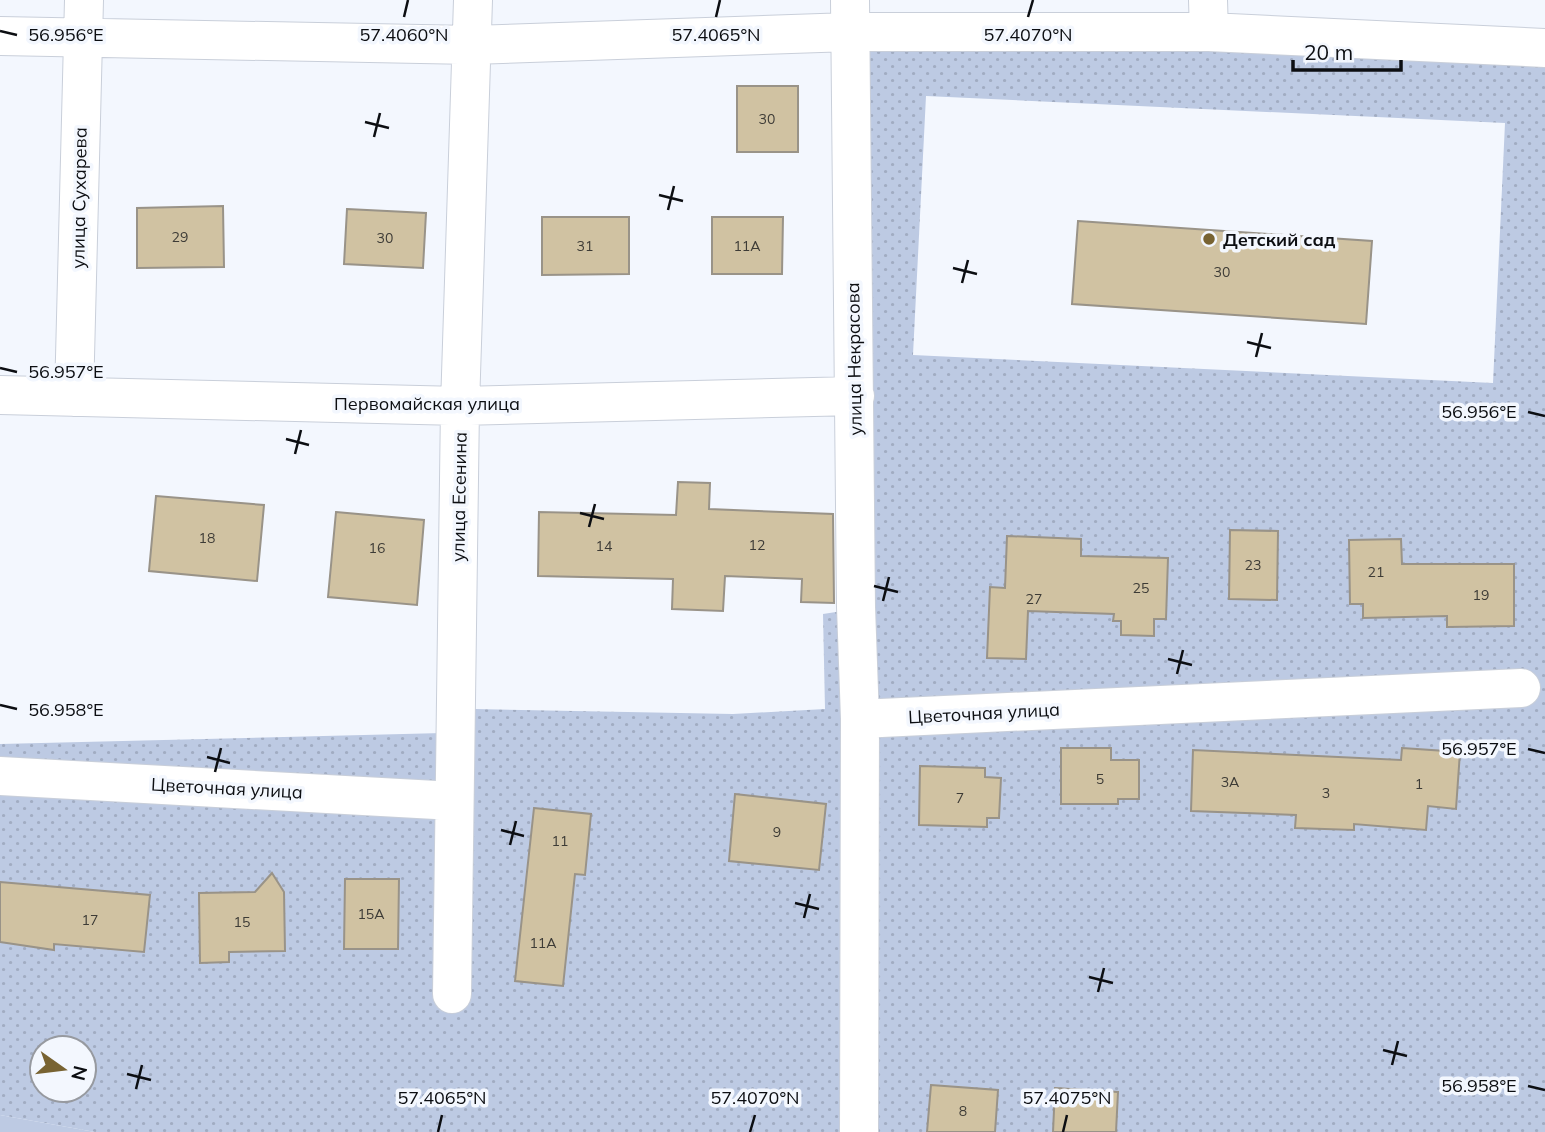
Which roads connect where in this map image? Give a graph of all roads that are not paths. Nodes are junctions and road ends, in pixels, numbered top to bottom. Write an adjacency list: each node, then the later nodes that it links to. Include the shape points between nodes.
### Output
1 (473, 0): 6 (street, улица Есенина)
2 (850, 16): 3 (street); 6 (street); 9 (street, улица Некрасова)
3 (1209, 16): 7 (street)
4 (83, 18): 5 (street); 6 (street); 10 (street, улица Сухарева)
5 (0, 36)
6 (472, 45): 11 (street, улица Есенина)
7 (1545, 48)
8 (0, 395): 10 (street, Первомайская улица)
9 (855, 396): 11 (street, Первомайская улица); 13 (street, улица Некрасова)
10 (74, 397): 11 (street, Первомайская улица)
11 (460, 406): 15 (street, улица Есенина)
12 (1521, 688): 13 (street, Цветочная улица)
13 (860, 719): 17 (street)
14 (0, 776): 15 (street, Цветочная улица)
15 (454, 801): 16 (street, улица Есенина)
16 (452, 994)
17 (859, 1132)

